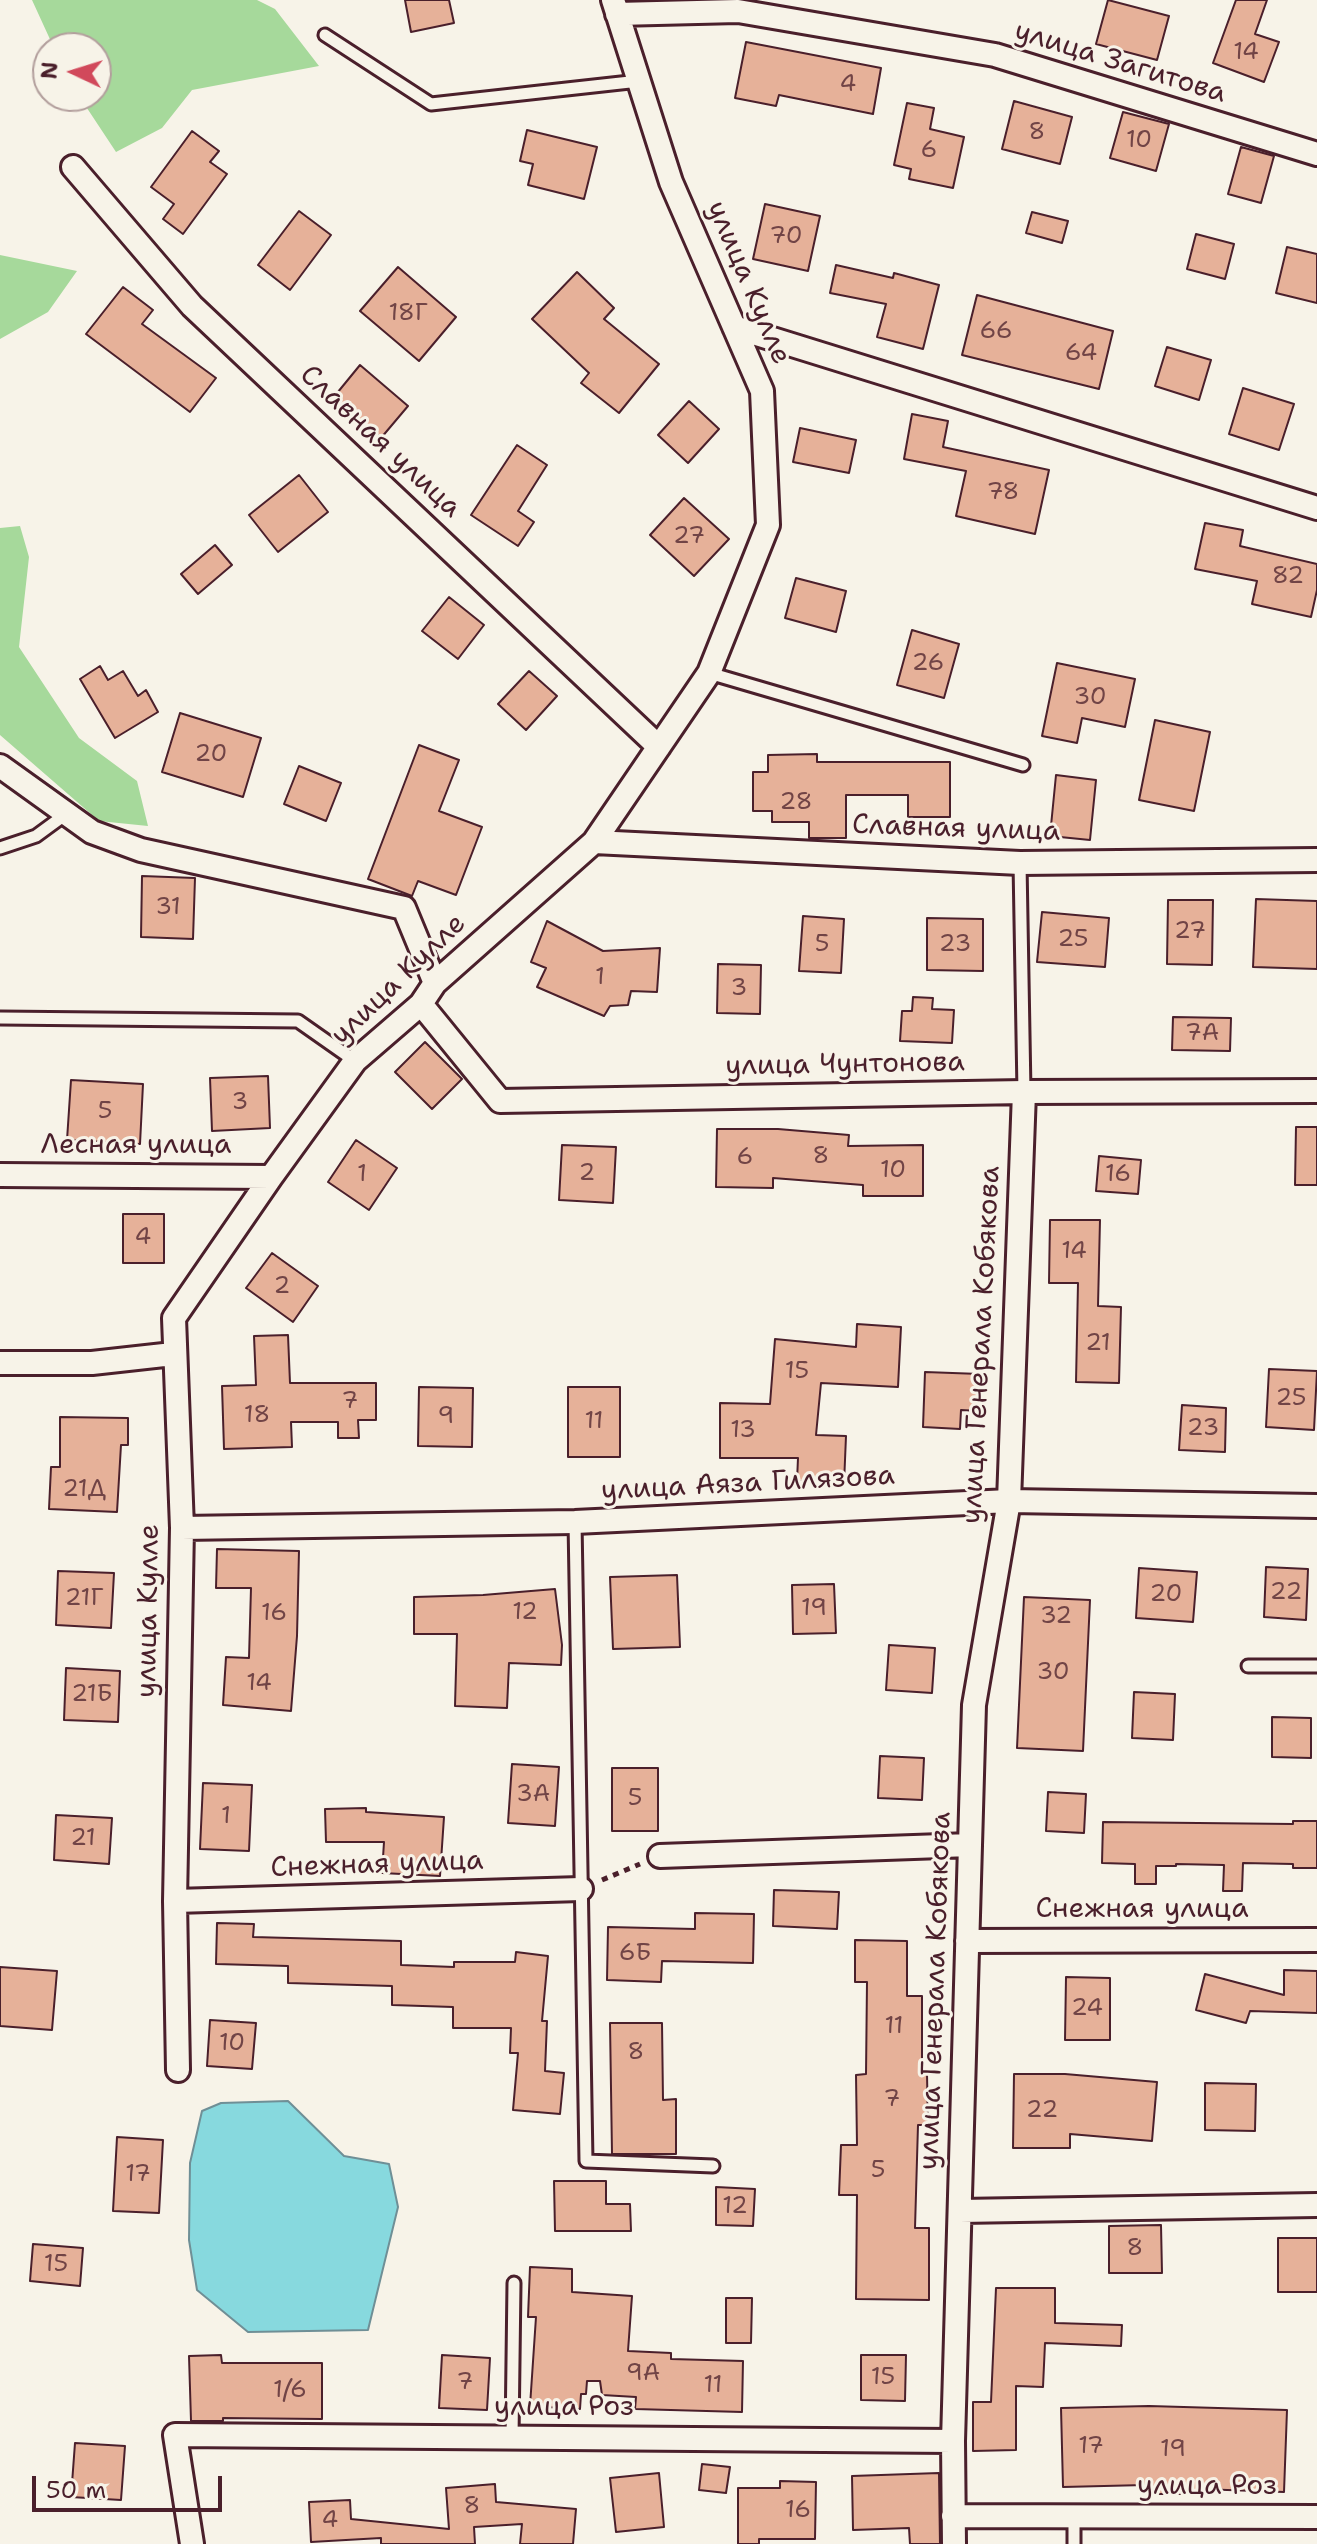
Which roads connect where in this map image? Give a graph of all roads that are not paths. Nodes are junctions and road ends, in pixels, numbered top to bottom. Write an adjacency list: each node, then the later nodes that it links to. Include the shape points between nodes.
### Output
1 (615, 7): 3 (street, улица Кулле); 4 (street, улица Загитова, via 738,11 995,55)
2 (325, 35): 3 (lane, via 431,104)
3 (639, 81): 6 (street, улица Кулле, via 671,182)
4 (1317, 154)
5 (73, 167): 9 (street, Славная улица, via 192,306)
6 (734, 327): 7 (street); 8 (street, улица Кулле, via 762,391 768,525)
7 (1317, 508)
8 (709, 673): 9 (street, улица Кулле); 10 (lane)
9 (659, 747): 13 (street, улица Кулле)
10 (1023, 765)
11 (0, 766): 12 (street)
12 (68, 813): 14 (lane, via 36,836); 17 (street, via 92,832 141,850 404,908)
13 (594, 842): 16 (street, Славная улица); 17 (street, улица Кулле)
14 (0, 848)
15 (1317, 860): 16 (street, Славная улица)
16 (1020, 863): 22 (lane, улица Генерала Кобякова)
17 (435, 983): 18 (street, улица Кулле)
18 (421, 1004): 20 (street, улица Кулле); 22 (street, улица Чунтонова, via 500,1101)
19 (0, 1018): 20 (lane, via 298,1021)
20 (355, 1061): 24 (street, улица Кулле)
21 (1317, 1091): 22 (street, улица Чунтонова)
22 (1024, 1092): 27 (street, улица Генерала Кобякова)
23 (0, 1175): 24 (street, Лесная улица)
24 (271, 1177): 25 (street, улица Кулле, via 174,1318)
25 (173, 1354): 26 (street, via 92,1363); 30 (street, улица Кулле)
26 (0, 1363)
27 (1009, 1501): 28 (street, улица Аяза Гилязова); 29 (street, улица Аяза Гилязова); 33 (street, улица Генерала Кобякова, via 974,1705)
28 (1317, 1506)
29 (575, 1522): 30 (street, улица Аяза Гилязова); 35 (lane)
30 (182, 1528): 36 (street, улица Кулле)
31 (1248, 1666): 32 (lane)
32 (1317, 1666)
33 (970, 1845): 34 (street); 38 (street, улица Генерала Кобякова)
34 (660, 1856)
35 (581, 1889): 36 (street, Снежная улица); 40 (lane, via 586,2161)
36 (175, 1901): 39 (street, улица Кулле)
37 (1317, 1940): 38 (street, Снежная улица)
38 (967, 1941): 42 (street, улица Генерала Кобякова)
39 (178, 2070)
40 (713, 2166)
41 (1317, 2205): 42 (street)
42 (960, 2211): 45 (street, улица Генерала Кобякова)
43 (514, 2283): 44 (lane)
44 (512, 2438): 45 (street, улица Роз); 49 (street, улица Роз, via 175,2435)
45 (953, 2441): 46 (street, улица Генерала Кобякова)
46 (953, 2516): 47 (street, улица Роз); 50 (street, улица Генерала Кобякова)
47 (1074, 2516): 48 (street, улица Роз); 51 (lane)
48 (1317, 2517)
49 (192, 2544)
50 (954, 2544)
51 (1074, 2544)

